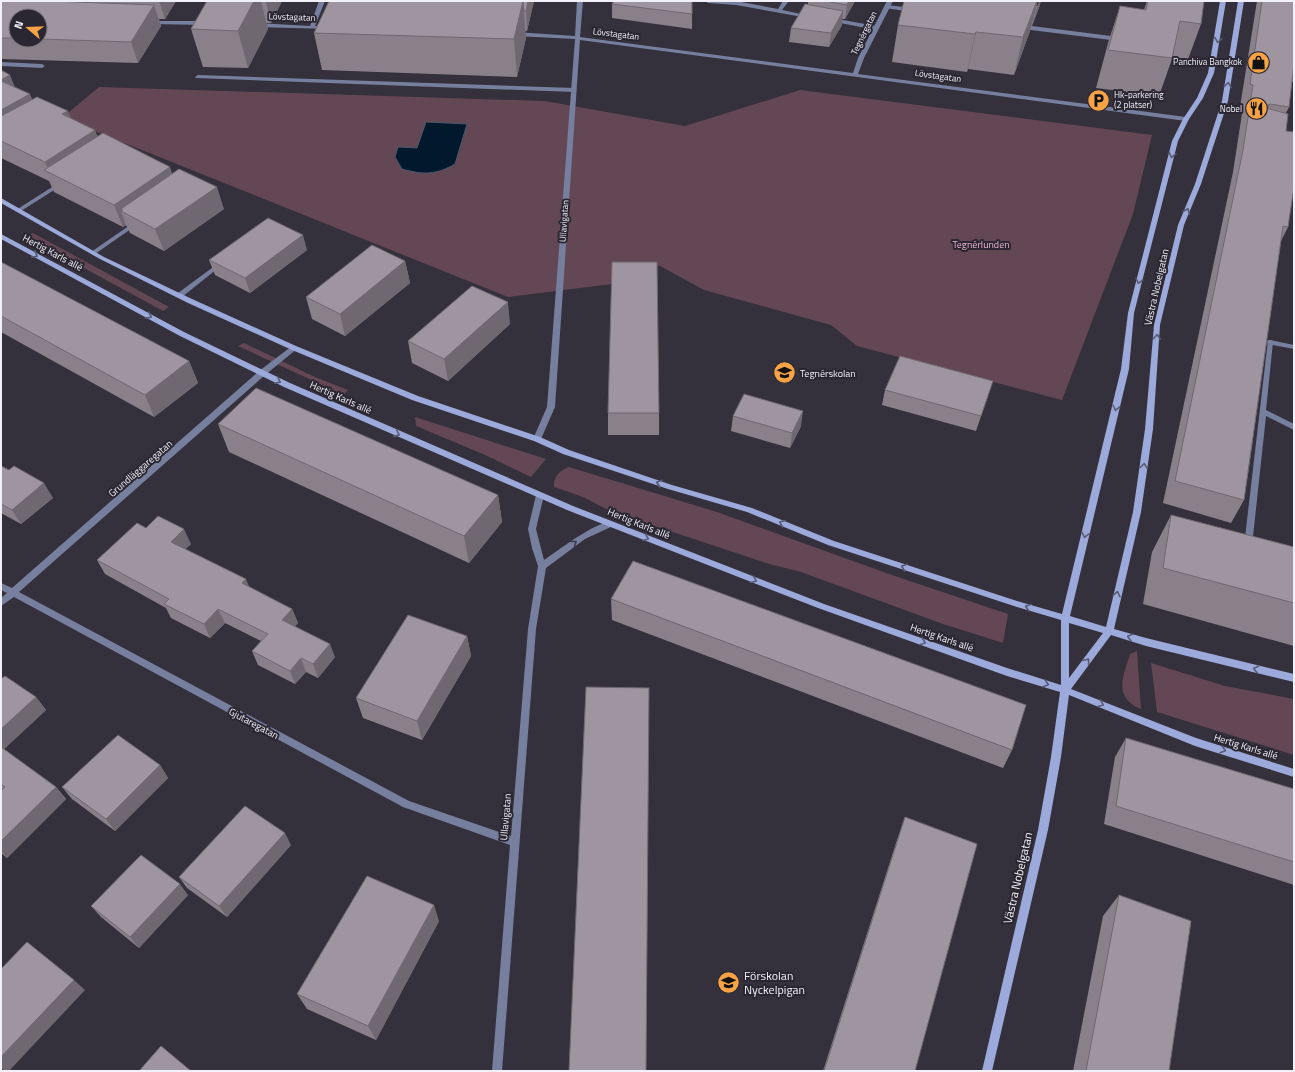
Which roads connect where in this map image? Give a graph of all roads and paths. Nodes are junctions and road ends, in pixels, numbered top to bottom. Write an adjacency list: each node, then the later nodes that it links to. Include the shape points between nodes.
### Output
1 (322, 1): 17 (street)
2 (580, 1): 21 (street, Ullavigatan)
3 (708, 1): 10 (street)
4 (786, 1): 10 (street)
5 (890, 1): 8 (street, Tegnérgatan)
6 (1223, 1): 28 (main road, Västra Nobelgatan, one-way to 28, via 1211,73 1200,98)
7 (1241, 1): 51 (main road, Västra Nobelgatan, one-way to 7, via 1138,505 1149,429 1158,325 1181,225 1198,184 1225,101)
8 (887, 7): 9 (street); 19 (street, Tegnérgatan)
9 (918, 10)
10 (780, 11): 11 (street)
11 (817, 18)
12 (824, 19): 19 (street)
13 (142, 21): 15 (street)
14 (1017, 23): 22 (street, via 1032,28)
15 (212, 24)
16 (250, 25): 17 (street, Lövstagatan)
17 (312, 27): 18 (street, Lövstagatan)
18 (336, 28)
19 (876, 28): 25 (street, Tegnérgatan)
20 (508, 34): 21 (street, Lövstagatan)
21 (578, 38): 25 (street, Lövstagatan); 27 (street, Ullavigatan)
22 (1122, 39)
23 (1, 64): 24 (street)
24 (42, 66)
25 (855, 74): 28 (street, Lövstagatan)
26 (198, 78): 27 (street)
27 (574, 90): 42 (street, Ullavigatan, via 551,407)
28 (1186, 119): 50 (main road, Västra Nobelgatan, one-way to 50, via 1175,141 1131,313 1125,370)
29 (64, 182): 31 (street)
30 (1, 200): 31 (main road, Hertig Karls allé)
31 (19, 210): 34 (main road, Hertig Karls allé)
32 (145, 216): 34 (street)
33 (1, 236): 39 (main road, Hertig Karls allé, one-way to 39, via 182,334)
34 (93, 253): 36 (main road, Hertig Karls allé)
35 (228, 258): 36 (street)
36 (180, 295): 38 (main road, Hertig Karls allé)
37 (1294, 347): 40 (street, via 1270,342)
38 (294, 348): 39 (street, Grundläggaregatan); 42 (main road, Hertig Karls allé, via 415,398)
39 (262, 373): 43 (main road, Hertig Karls allé, one-way to 43); 48 (street, Grundläggaregatan)
40 (1263, 412): 41 (street); 45 (street)
41 (1294, 427)
42 (537, 439): 50 (main road, Hertig Karls allé, one-way to 42, via 832,543 749,510 566,452)
43 (540, 495): 44 (main road, Hertig Karls allé); 46 (street, Ullavigatan, via 532,529)
44 (610, 524): 46 (street, one-way to 44, via 582,537); 53 (main road, Hertig Karls allé, one-way to 53, via 821,606)
45 (1247, 554)
46 (542, 566): 55 (street, Ullavigatan, via 532,630)
47 (1, 586): 48 (street, Gjutaregatan)
48 (13, 593): 49 (street, Grundläggaregatan); 55 (street, Gjutaregatan, via 406,804)
49 (1, 604)
50 (1065, 618): 51 (main road, Hertig Karls allé); 53 (main road, Västra Nobelgatan)
51 (1109, 632): 52 (main road, Hertig Karls allé, one-way to 51); 53 (main road, one-way to 51)
52 (1294, 678)
53 (1065, 690): 54 (main road, Hertig Karls allé, one-way to 54, via 1195,742); 57 (main road, Västra Nobelgatan, via 1043,830)
54 (1294, 773)
55 (514, 842): 56 (street, Ullavigatan)
56 (497, 1071)
57 (987, 1071)

